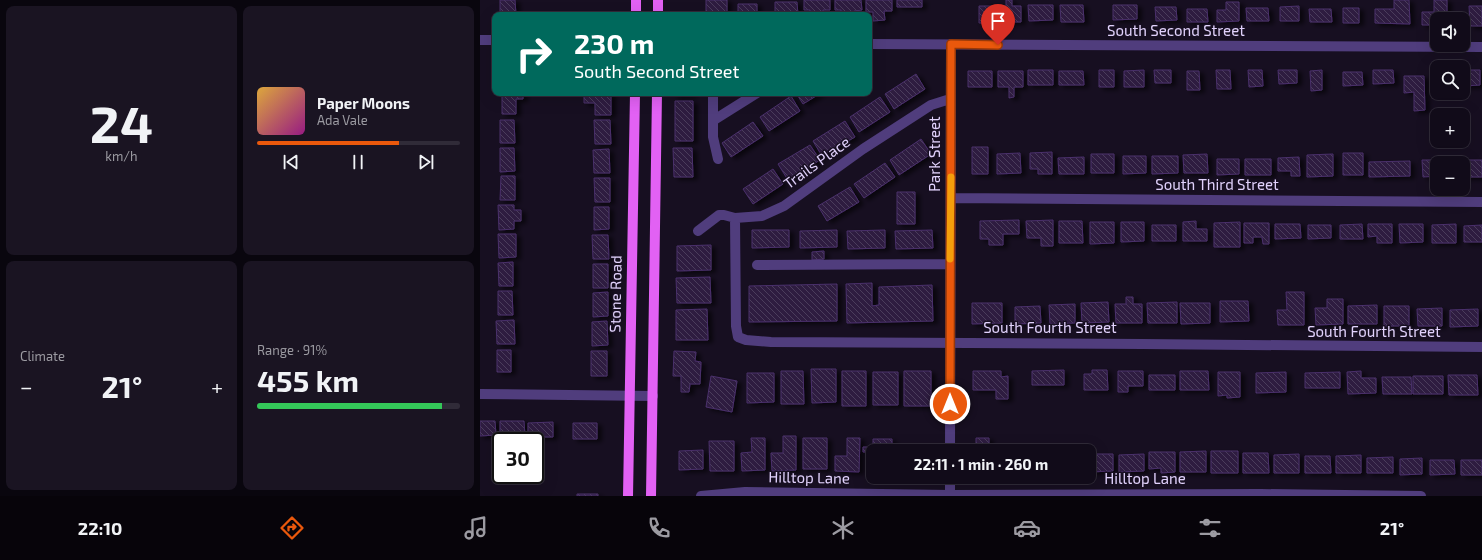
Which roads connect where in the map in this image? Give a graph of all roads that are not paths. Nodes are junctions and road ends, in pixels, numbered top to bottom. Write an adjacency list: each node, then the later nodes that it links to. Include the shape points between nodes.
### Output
1 (636, 0): 3 (main road)
2 (658, 0): 4 (main road)
3 (636, 12)
4 (658, 12)
5 (480, 40): 6 (street)
6 (492, 40)
7 (872, 44): 8 (street, South Second Street)
8 (951, 44): 9 (street, South Second Street); 14 (street, Park Street)
9 (1482, 47)
10 (635, 96): 26 (main road, Stone Road)
11 (656, 96): 27 (main road)
12 (713, 96): 15 (street)
13 (752, 96): 15 (street)
14 (950, 99): 17 (street, Park Street); 19 (street, Trails Place, via 931,105 862,149 784,206 762,216)
15 (714, 120): 16 (street, via 713,137)
16 (718, 159)
17 (951, 198): 18 (street, South Third Street); 21 (street, Park Street)
18 (1482, 202)
19 (735, 218): 20 (street, Trails Place, via 719,215); 23 (street, South Fourth Street, via 738,337 756,342)
20 (698, 231)
21 (950, 264): 22 (street); 23 (street, Park Street)
22 (757, 265)
23 (950, 343): 24 (street, South Fourth Street); 28 (street, Park Street)
24 (1482, 347)
25 (480, 394): 26 (street)
26 (630, 396): 27 (street); 31 (main road, Stone Road)
27 (653, 396): 32 (main road)
28 (950, 444)
29 (950, 484): 30 (street)
30 (950, 495): 33 (street, Hilltop Lane, via 745,492); 34 (street, Hilltop Lane)
31 (628, 496)
32 (651, 496)
33 (701, 496)
34 (1421, 496)

